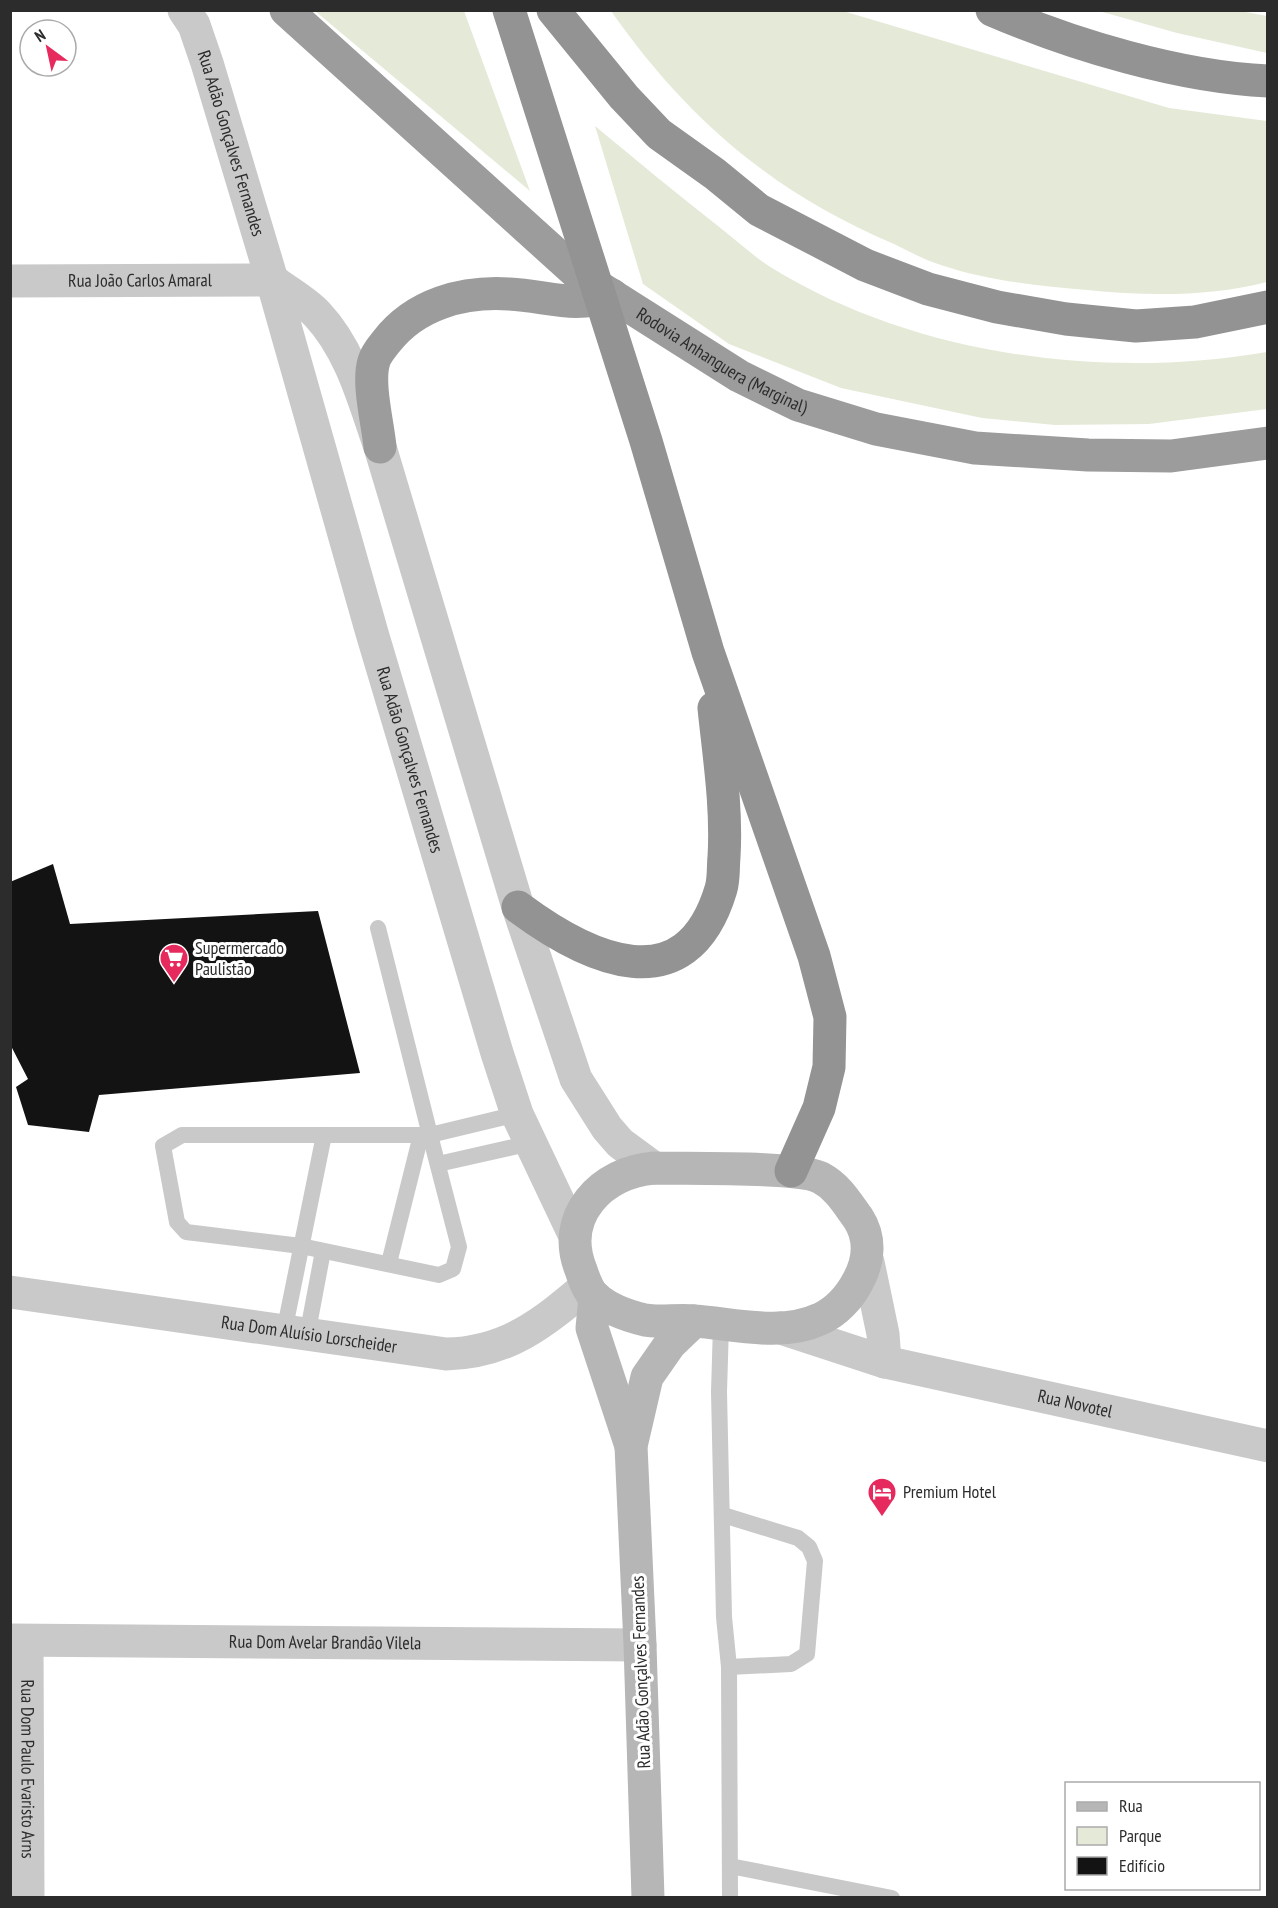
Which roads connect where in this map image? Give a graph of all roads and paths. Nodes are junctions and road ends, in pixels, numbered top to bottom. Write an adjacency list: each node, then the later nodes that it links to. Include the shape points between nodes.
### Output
1 (184, 10): 7 (street, Rua Adão Gonçalves Fernandes, via 194,25 207,63)
2 (286, 10): 9 (highway, Rodovia Anhanguera (Marginal), via 578,274)
3 (509, 10): 13 (highway, via 646,441)
4 (553, 10): 10 (highway, via 659,134 759,210 865,266 928,290 1066,320 1136,326 1195,322)
5 (992, 10): 6 (highway, via 1049,35 1223,79)
6 (1268, 81)
7 (272, 280): 8 (street, Rua João Carlos Amaral); 12 (street, via 315,312 335,336 355,375); 16 (street, Rua Adão Gonçalves Fernandes, via 372,633)
8 (10, 281)
9 (612, 295): 11 (highway, Rodovia Anhanguera (Marginal), via 739,376 798,405 876,429 975,448 1088,455 1171,456); 12 (highway, via 581,303 508,294 466,295 432,306 400,324 374,360 372,376)
10 (1268, 307)
11 (1268, 443)
12 (380, 447): 14 (street)
13 (708, 652): 14 (highway, via 725,832 722,888 691,945 665,959 617,960 582,949); 22 (highway, via 814,956 830,1017 827,1077 819,1108)
14 (518, 907): 21 (street, via 576,1079 607,1128)
15 (378, 928): 18 (lane)
16 (517, 1114): 18 (lane); 19 (street, Rua Adão Gonçalves Fernandes)
17 (324, 1135): 18 (lane); 24 (lane); 24 (lane, via 182,1135 163,1146 177,1222 186,1232)
18 (425, 1135): 20 (lane); 27 (lane)
19 (531, 1143): 20 (lane); 23 (street, Rua Adão Gonçalves Fernandes)
20 (438, 1164): 27 (lane, via 459,1247 453,1269 439,1275)
21 (654, 1168): 22 (main road); 23 (main road, via 634,1169 606,1184 588,1201)
22 (791, 1171): 26 (main road, via 820,1177 842,1195 862,1224)
23 (573, 1232): 29 (main road, via 577,1260)
24 (301, 1246): 25 (lane); 32 (lane)
25 (323, 1251): 27 (lane); 32 (lane)
26 (868, 1262): 31 (main road, via 843,1303 820,1320); 33 (street, via 884,1334)
27 (389, 1263)
28 (10, 1292): 32 (street, Rua Dom Aluísio Lorscheider)
29 (591, 1292): 30 (main road, via 620,1312 647,1320); 32 (street, Rua Dom Aluísio Lorscheider, via 509,1342 470,1354); 34 (main road, Rua Adão Gonçalves Fernandes, via 592,1328)
30 (707, 1323): 31 (main road); 34 (main road, Rua Adão Gonçalves Fernandes, via 665,1350 647,1377); 36 (lane, via 718,1392)
31 (781, 1328): 33 (street, Rua Novotel)
32 (295, 1334)
33 (885, 1362): 35 (street, Rua Novotel)
34 (631, 1446): 38 (main road, Rua Adão Gonçalves Fernandes)
35 (1268, 1446)
36 (723, 1515): 39 (lane, via 724,1617); 39 (lane, via 798,1538 809,1547 815,1561 807,1654 791,1664)
37 (19, 1640): 38 (street, Rua Dom Avelar Brandão Vilela); 41 (street, Rua Dom Paulo Evaristo Arns)
38 (640, 1645): 42 (main road, Rua Adão Gonçalves Fernandes)
39 (729, 1667): 40 (lane)
40 (730, 1866): 43 (lane); 44 (lane)
41 (28, 1898)
42 (648, 1898)
43 (730, 1898)
44 (892, 1898)

